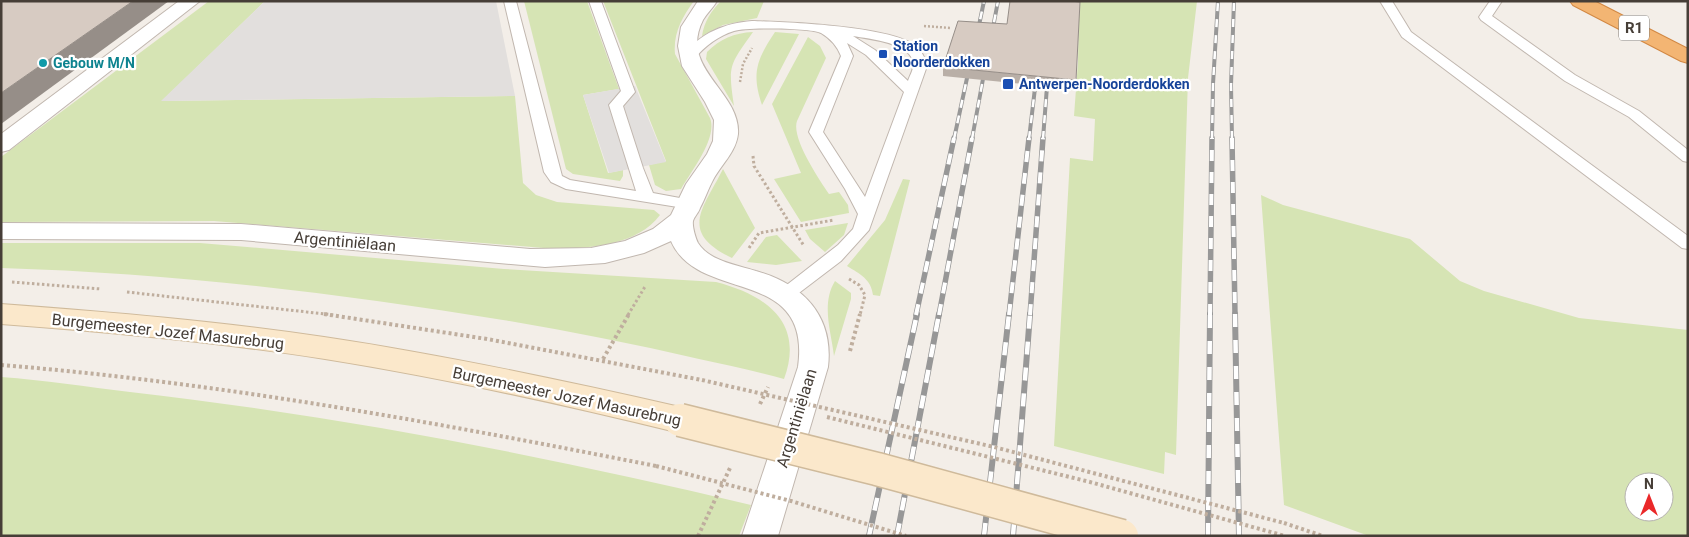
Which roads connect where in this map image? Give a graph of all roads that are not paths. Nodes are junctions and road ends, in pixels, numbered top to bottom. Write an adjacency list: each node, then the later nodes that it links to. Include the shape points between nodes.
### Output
1 (191, 1): 12 (street)
2 (510, 1): 14 (lane, via 556,179 566,184)
3 (595, 1): 14 (lane, via 628,92 616,105)
4 (708, 1): 9 (street, Argentiniëlaan, via 689,26)
5 (1386, 1): 18 (lane, via 1406,34)
6 (1496, 1): 13 (lane, via 1485,17 1570,78 1634,114)
7 (1579, 1): 10 (highway, R1)
8 (826, 30): 9 (lane, via 764,24 736,26 700,44); 11 (lane, via 850,38); 11 (lane, via 875,36 909,47 918,57 920,66); 16 (lane, via 839,39 847,56 816,132)
9 (689, 56): 15 (street, Argentiniëlaan, via 698,76 716,101 726,125 722,151 701,180)
10 (1688, 57)
11 (911, 92): 16 (lane)
12 (1, 145)
13 (1688, 158)
14 (646, 196): 15 (lane)
15 (685, 213): 17 (street, Argentiniëlaan, via 664,235 615,254 560,259 241,232); 19 (street, Argentiniëlaan, via 682,236 688,249 699,260)
16 (866, 215): 19 (lane, via 853,242)
17 (1, 231)
18 (1688, 244)
19 (785, 295): 21 (street, Argentiniëlaan, via 810,323 815,341 813,367)
20 (1, 314): 22 (street, Burgemeester Jozef Masurebrug, bridge, via 196,331 418,364 583,396 877,469)
21 (760, 536)
22 (1122, 536)

